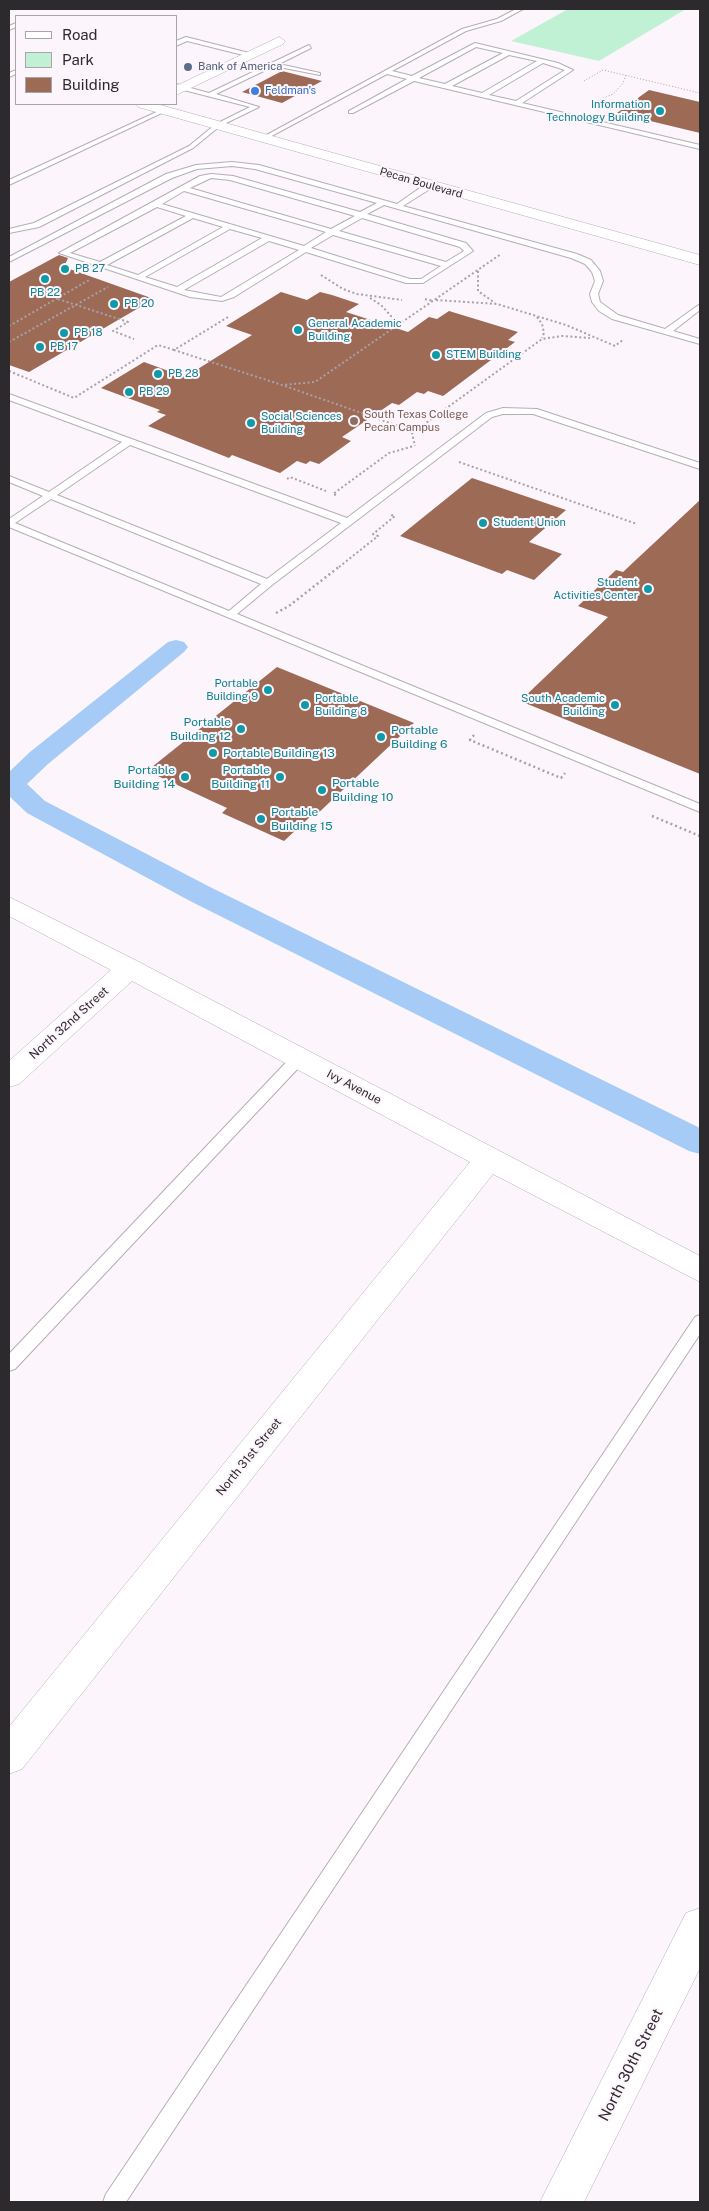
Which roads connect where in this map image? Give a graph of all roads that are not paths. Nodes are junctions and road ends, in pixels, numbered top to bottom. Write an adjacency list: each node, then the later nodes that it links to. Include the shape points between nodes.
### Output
1 (520, 9): 2 (lane)
2 (447, 39): 4 (lane); 14 (lane)
3 (279, 41): 10 (street)
4 (456, 41)
5 (178, 43): 10 (lane, via 186,39)
6 (466, 43): 7 (lane)
7 (475, 45): 9 (lane); 16 (lane)
8 (309, 47): 13 (lane)
9 (508, 53): 11 (lane); 17 (lane)
10 (250, 58): 18 (street)
11 (542, 61): 20 (lane); 21 (lane, via 570,70)
12 (263, 62): 13 (lane)
13 (273, 64): 15 (lane); 19 (lane)
14 (386, 72): 16 (lane); 26 (lane)
15 (318, 74)
16 (414, 78): 17 (lane); 24 (lane)
17 (447, 86): 20 (lane)
18 (178, 88): 19 (lane)
19 (209, 94): 25 (lane, via 256,107)
20 (483, 95): 21 (lane)
21 (518, 103): 27 (lane)
22 (149, 105): 23 (street, Pecan Boulevard)
23 (165, 110): 25 (street, Pecan Boulevard); 28 (lane)
24 (351, 112)
25 (218, 125): 26 (street, Pecan Boulevard); 37 (lane, via 191,147 36,225)
26 (264, 138): 29 (street, Pecan Boulevard)
27 (700, 147)
28 (9, 183)
29 (430, 185): 33 (lane); 43 (street, Pecan Boulevard)
30 (184, 188): 32 (lane); 35 (lane, via 212,176 230,178); 38 (lane)
31 (382, 203): 33 (lane); 35 (lane); 40 (lane, via 256,167 232,164 196,167 169,176)
32 (156, 204): 34 (lane); 40 (lane)
33 (396, 207): 49 (lane, via 588,262 599,281 594,294 602,309)
34 (193, 215): 36 (lane); 44 (lane)
35 (361, 215): 38 (lane); 45 (lane, via 468,248)
36 (230, 226): 39 (lane); 46 (lane)
37 (9, 231)
38 (332, 232): 41 (lane); 45 (lane)
39 (268, 238): 41 (lane); 47 (lane)
40 (51, 248): 42 (lane); 44 (lane)
41 (305, 249): 45 (lane, via 417,282); 47 (lane, via 222,299)
42 (9, 260)
43 (700, 260)
44 (100, 265): 46 (lane)
45 (447, 265)
46 (139, 277): 47 (lane)
47 (178, 290)
48 (700, 306): 49 (lane)
49 (667, 332): 50 (lane)
50 (700, 342)
51 (9, 397): 52 (lane)
52 (128, 442): 55 (lane); 56 (lane)
53 (700, 466): 56 (lane, via 534,410 503,411 489,415)
54 (9, 479): 55 (lane)
55 (50, 495): 57 (lane); 58 (lane)
56 (348, 522): 58 (lane)
57 (9, 523): 59 (lane)
58 (268, 583): 59 (lane)
59 (230, 615): 60 (lane)
60 (700, 808)
61 (9, 904): 62 (street, Ivy Avenue)
62 (130, 968): 63 (street, Ivy Avenue); 64 (street, North 32nd Street)
63 (299, 1058): 65 (street, Ivy Avenue); 68 (lane)
64 (9, 1077)
65 (489, 1158): 66 (street, Ivy Avenue); 69 (street, North 31st Street)
66 (700, 1270)
67 (700, 1322): 71 (lane)
68 (9, 1364)
69 (9, 1756)
70 (700, 1927): 72 (street, North 30th Street)
71 (114, 2202)
72 (562, 2202)

